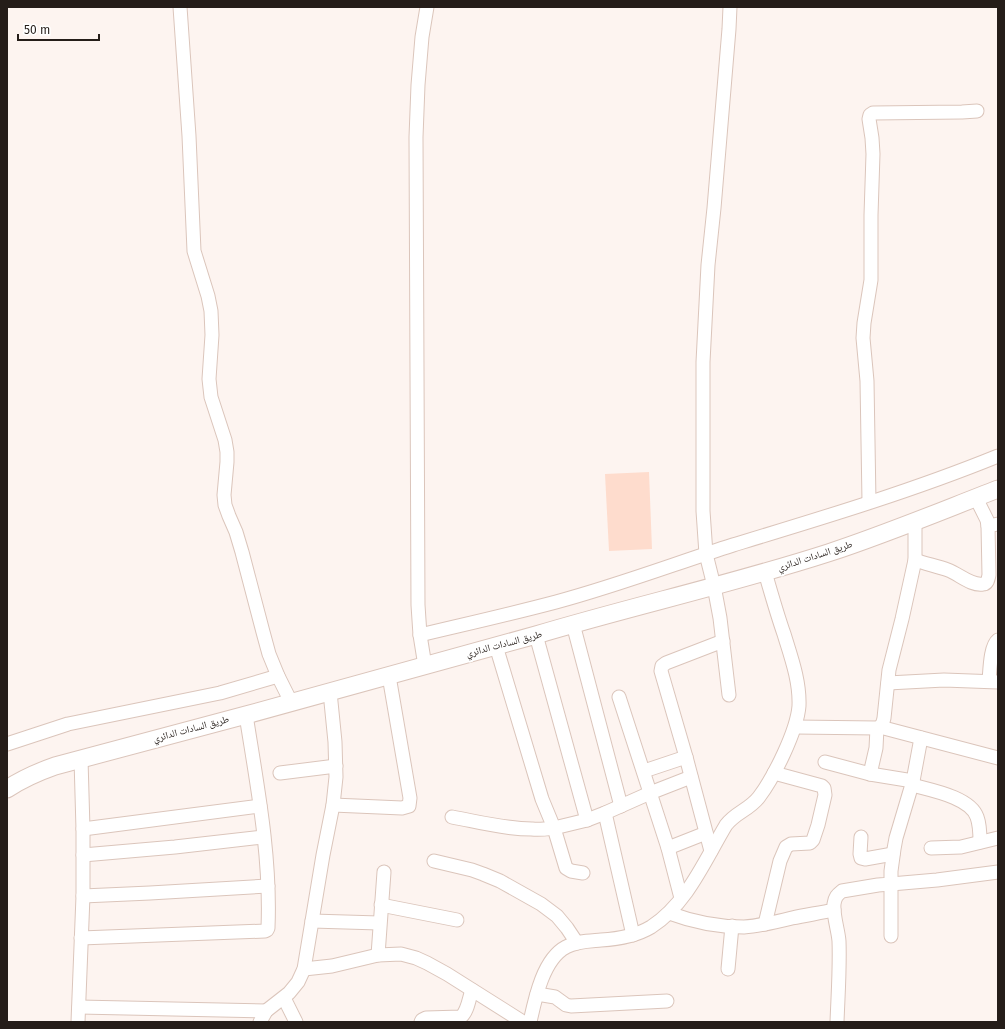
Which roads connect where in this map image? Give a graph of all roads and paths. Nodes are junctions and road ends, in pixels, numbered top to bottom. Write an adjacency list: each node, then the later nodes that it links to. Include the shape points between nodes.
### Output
1 (180, 7): 22 (street, via 194,251 212,311 211,397 227,452 224,495 269,654)
2 (427, 7): 16 (street, via 422,37 416,137)
3 (730, 7): 11 (street, via 708,265 703,362 703,511)
4 (977, 111): 8 (street, via 870,115 873,154 871,274 862,338 867,381)
5 (998, 456): 8 (street, via 910,490)
6 (998, 489): 7 (main road, طريق السادات الدائري)
7 (976, 498): 9 (main road, طريق السادات الدائري); 10 (street, via 987,520)
8 (869, 502): 11 (street)
9 (915, 522): 12 (street); 13 (main road, طريق السادات الدائري, via 829,553)
10 (993, 525): 12 (street, via 986,584 976,584)
11 (706, 554): 14 (street); 16 (street, via 557,602)
12 (915, 560): 25 (street)
13 (765, 572): 14 (main road, طريق السادات الدائري); 31 (street, via 795,670 799,706)
14 (714, 586): 15 (main road, طريق السادات الدائري); 19 (street)
15 (573, 624): 17 (main road, طريق السادات الدائري); 50 (street)
16 (420, 635): 21 (street)
17 (536, 635): 20 (main road, طريق السادات الدائري); 53 (street)
18 (998, 640): 24 (street, via 992,650)
19 (723, 641): 27 (street); 35 (street, via 666,663 661,668)
20 (496, 646): 21 (main road, طريق السادات الدائري); 54 (street, via 542,798)
21 (426, 666): 23 (main road, طريق السادات الدائري)
22 (278, 676): 29 (street); 34 (street, via 208,696 68,724)
23 (389, 676): 26 (main road, طريق السادات الدائري); 48 (street, via 410,798 409,806 402,808)
24 (994, 682): 25 (street, via 944,680)
25 (888, 683): 32 (street, via 883,723)
26 (330, 692): 29 (main road, طريق السادات الدائري); 39 (street)
27 (729, 695)
28 (620, 698): 40 (street)
29 (291, 702): 30 (main road, طريق السادات الدائري)
30 (246, 715): 37 (main road, طريق السادات الدائري); 49 (street)
31 (795, 727): 32 (street); 41 (street)
32 (878, 728): 33 (street); 43 (street)
33 (921, 738): 36 (street); 45 (street)
34 (7, 744)
35 (686, 757): 40 (street); 44 (street)
36 (998, 758)
37 (81, 759): 46 (main road, طريق السادات الدائري, via 36,772); 55 (street)
38 (825, 762): 43 (street)
39 (336, 766): 42 (street); 48 (street)
40 (644, 771): 47 (street)
41 (774, 772): 63 (street, via 753,804 726,825); 80 (street, via 822,786 825,795 813,840 810,843 791,844 783,853)
42 (280, 773)
43 (870, 774): 45 (street)
44 (691, 777): 47 (street); 56 (street)
45 (912, 783): 60 (street, via 955,798 971,808 977,816); 64 (street)
46 (7, 789)
47 (650, 793): 50 (street); 61 (street)
48 (333, 804): 78 (street)
49 (260, 806): 55 (street); 57 (street)
50 (621, 806): 51 (street)
51 (605, 813): 53 (street); 82 (street)
52 (452, 817): 54 (street, via 533,830)
53 (587, 820): 54 (street)
54 (554, 828): 69 (street, via 566,868)
55 (83, 829): 65 (street)
56 (706, 833): 61 (street); 63 (street)
57 (263, 837): 65 (street); 71 (street)
58 (861, 837): 64 (street, via 860,856 863,859)
59 (998, 838): 60 (street)
60 (980, 842): 62 (street, via 961,847)
61 (668, 848): 73 (street)
62 (931, 848)
63 (711, 851): 73 (street)
64 (893, 854): 70 (street)
65 (83, 855): 72 (street)
66 (434, 861): 85 (street, via 483,874 541,904 557,916)
67 (384, 872): 74 (street)
68 (998, 872): 70 (street)
69 (583, 873)
70 (891, 884): 75 (street, via 842,892 835,898); 83 (street)
71 (268, 886): 72 (street); 84 (street, via 268,928 265,931)
72 (83, 896): 84 (street)
73 (681, 898): 76 (street)
74 (381, 905): 77 (street); 79 (street)
75 (834, 910): 80 (street); 100 (street, via 839,947)
76 (669, 913): 81 (street, via 700,923); 82 (street, via 649,928)
77 (457, 920)
78 (312, 921): 79 (street); 87 (street)
79 (379, 923): 86 (street)
80 (765, 924): 81 (street)
81 (732, 926): 88 (street)
82 (633, 935): 85 (street)
83 (891, 936)
84 (81, 938): 93 (street)
85 (577, 943): 90 (street, via 557,952)
86 (378, 955): 87 (street, via 332,966); 89 (street, via 401,954 416,958)
87 (304, 969): 91 (street, via 298,982)
88 (728, 969)
89 (472, 990): 97 (street, via 464,1014 460,1017 424,1018); 98 (street)
90 (537, 994): 92 (street, via 555,997 571,1006); 99 (street)
91 (284, 998): 94 (street); 96 (street)
92 (667, 1001)
93 (79, 1007): 94 (street); 95 (street)
94 (263, 1016)
95 (78, 1022)
96 (296, 1022)
97 (421, 1022)
98 (523, 1022)
99 (530, 1022)
100 (837, 1022)

